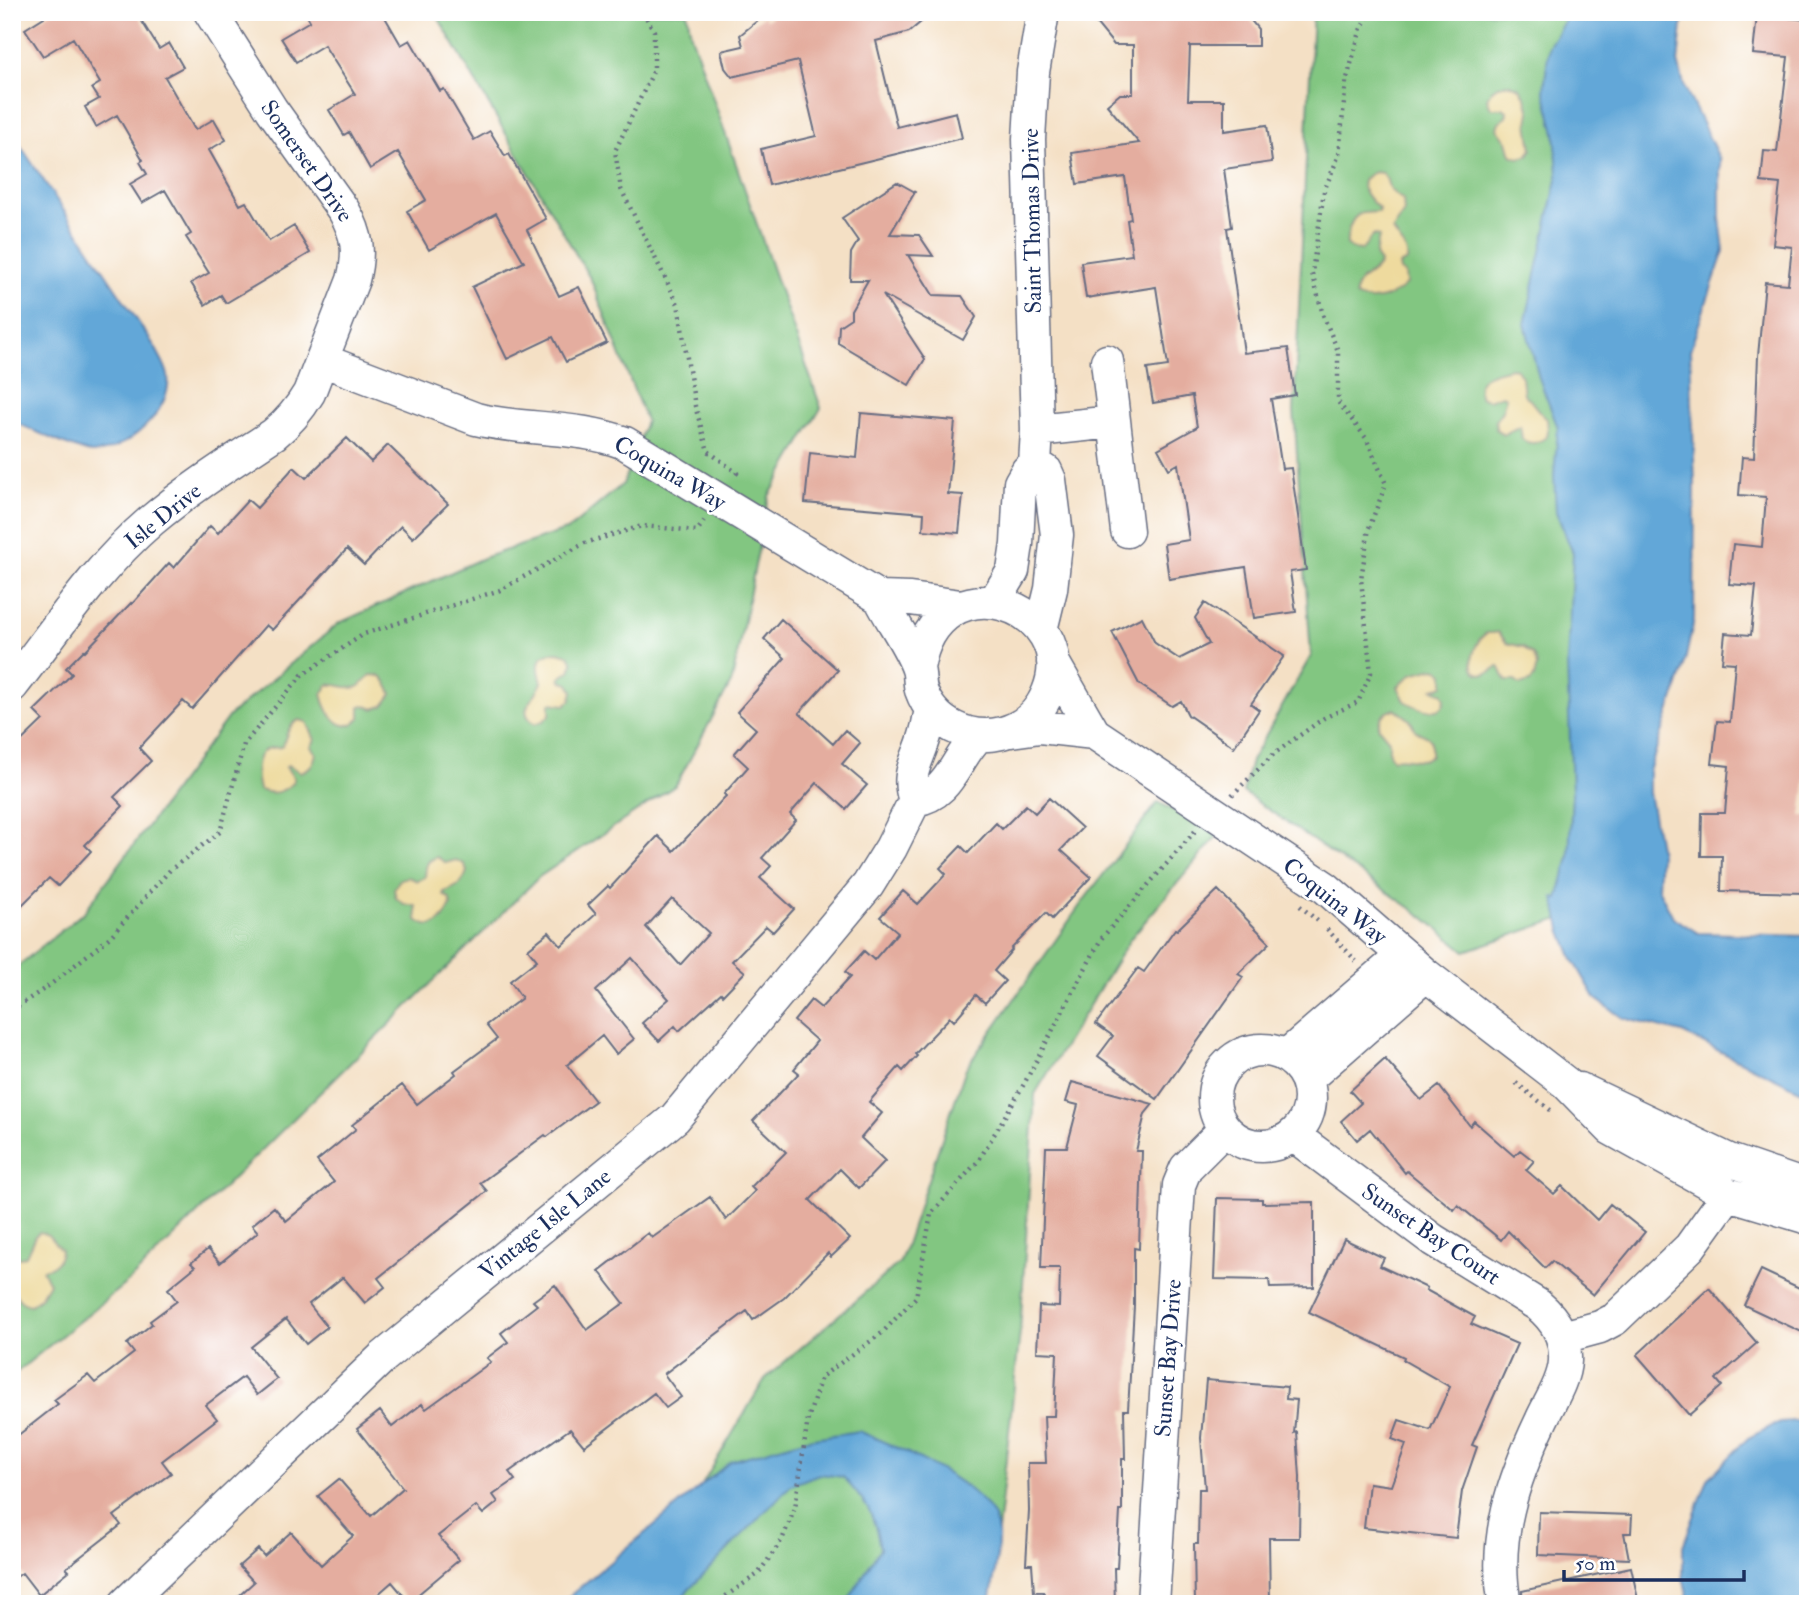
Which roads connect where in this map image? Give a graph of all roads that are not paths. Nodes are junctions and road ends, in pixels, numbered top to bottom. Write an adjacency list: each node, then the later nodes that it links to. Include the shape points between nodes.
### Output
1 (210, 12): 3 (street, Somerset Drive, via 354,228 358,263)
2 (1042, 12): 6 (street, Saint Thomas Drive, via 1029,139)
3 (322, 360): 11 (street, Coquina Way, via 476,419 607,436 625,443); 17 (street, Isle Drive, via 309,393 288,422 180,498 122,548)
4 (1107, 361): 5 (street)
5 (1113, 422): 6 (street); 10 (street)
6 (1037, 430): 7 (street, Saint Thomas Drive)
7 (1035, 464): 8 (street, via 1050,480); 9 (street, Saint Thomas Drive, via 1020,483)
8 (1053, 507): 9 (street); 14 (street, via 1057,535)
9 (1019, 509): 12 (street, Saint Thomas Drive, via 1013,571)
10 (1127, 531)
11 (880, 598): 13 (street, Coquina Way); 16 (street)
12 (994, 602): 13 (street); 14 (street, via 1013,607)
13 (961, 606): 16 (street, via 943,616 930,631)
14 (1041, 630): 15 (street)
15 (1053, 662): 19 (street, via 1043,704 1029,721); 20 (street, Coquina Way)
16 (918, 668): 18 (street, via 921,690)
17 (12, 686)
18 (931, 709): 21 (street, via 960,732); 22 (street, via 912,768)
19 (1010, 732): 20 (street, Coquina Way, via 1040,727); 21 (street)
20 (1094, 733): 23 (street, Coquina Way, via 1204,828 1326,888)
21 (978, 736): 22 (street, via 949,779 931,797)
22 (915, 800): 33 (street, Vintage Isle Lane, via 868,885 675,1118 382,1358)
23 (1403, 955): 24 (street, Coquina Way); 25 (street)
24 (1426, 975): 25 (street); 26 (street, Coquina Way)
25 (1297, 1067): 27 (street, via 1271,1050 1256,1050 1228,1063 1214,1092 1214,1108); 28 (street, via 1311,1094 1304,1124)
26 (1566, 1083): 29 (street, Coquina Way, via 1729,1160); 30 (street, Coquina Way, via 1611,1129)
27 (1225, 1129): 28 (street, via 1246,1144 1262,1147); 34 (street, Sunset Bay Drive, via 1186,1168 1179,1185)
28 (1293, 1135): 32 (street, Sunset Bay Court, via 1433,1240 1538,1305 1552,1317)
29 (1808, 1187)
30 (1728, 1194): 31 (street, Coquina Way); 32 (street, via 1690,1247 1615,1319)
31 (1808, 1218)
32 (1563, 1338): 35 (street, via 1565,1363 1560,1379 1521,1462 1506,1518 1502,1557)
33 (125, 1604)
34 (1153, 1604)
35 (1505, 1604)

